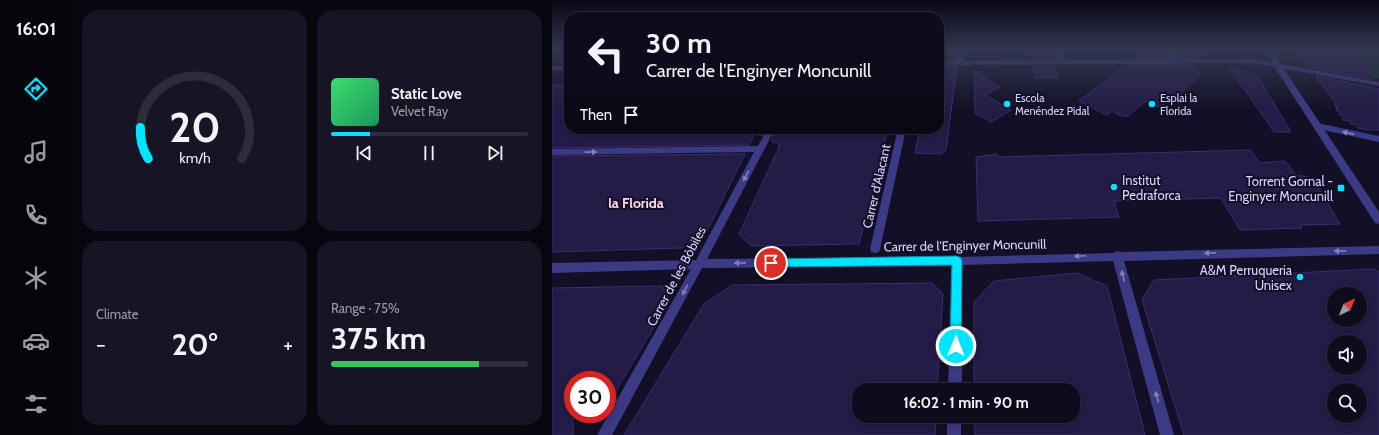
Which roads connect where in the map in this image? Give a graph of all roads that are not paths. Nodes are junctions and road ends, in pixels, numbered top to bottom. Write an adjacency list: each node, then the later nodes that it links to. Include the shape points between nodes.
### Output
1 (1280, 69): 4 (street)
2 (1297, 69): 3 (street)
3 (1379, 84)
4 (1317, 126): 7 (street, one-way to 4); 10 (street)
5 (768, 134): 8 (street, Carrer de les Bòbiles)
6 (901, 134): 11 (street, Carrer d'Alacant)
7 (1379, 139)
8 (760, 149): 9 (street, one-way to 8); 15 (street, Carrer de les Bòbiles, one-way to 15)
9 (552, 152)
10 (1379, 220)
11 (876, 249)
12 (1379, 250): 13 (street, Carrer de l'Enginyer Moncunill, one-way to 13)
13 (1117, 255): 14 (street, Carrer de l'Enginyer Moncunill, one-way to 14); 21 (street, one-way to 13)
14 (957, 260): 15 (street, Carrer de l'Enginyer Moncunill, one-way to 15); 17 (street)
15 (698, 264): 16 (street, Carrer de l'Enginyer Moncunill); 19 (street, Carrer de les Bòbiles, one-way to 19)
16 (552, 268)
17 (955, 383)
18 (954, 423): 20 (street)
19 (604, 435)
20 (954, 435)
21 (1167, 435)

